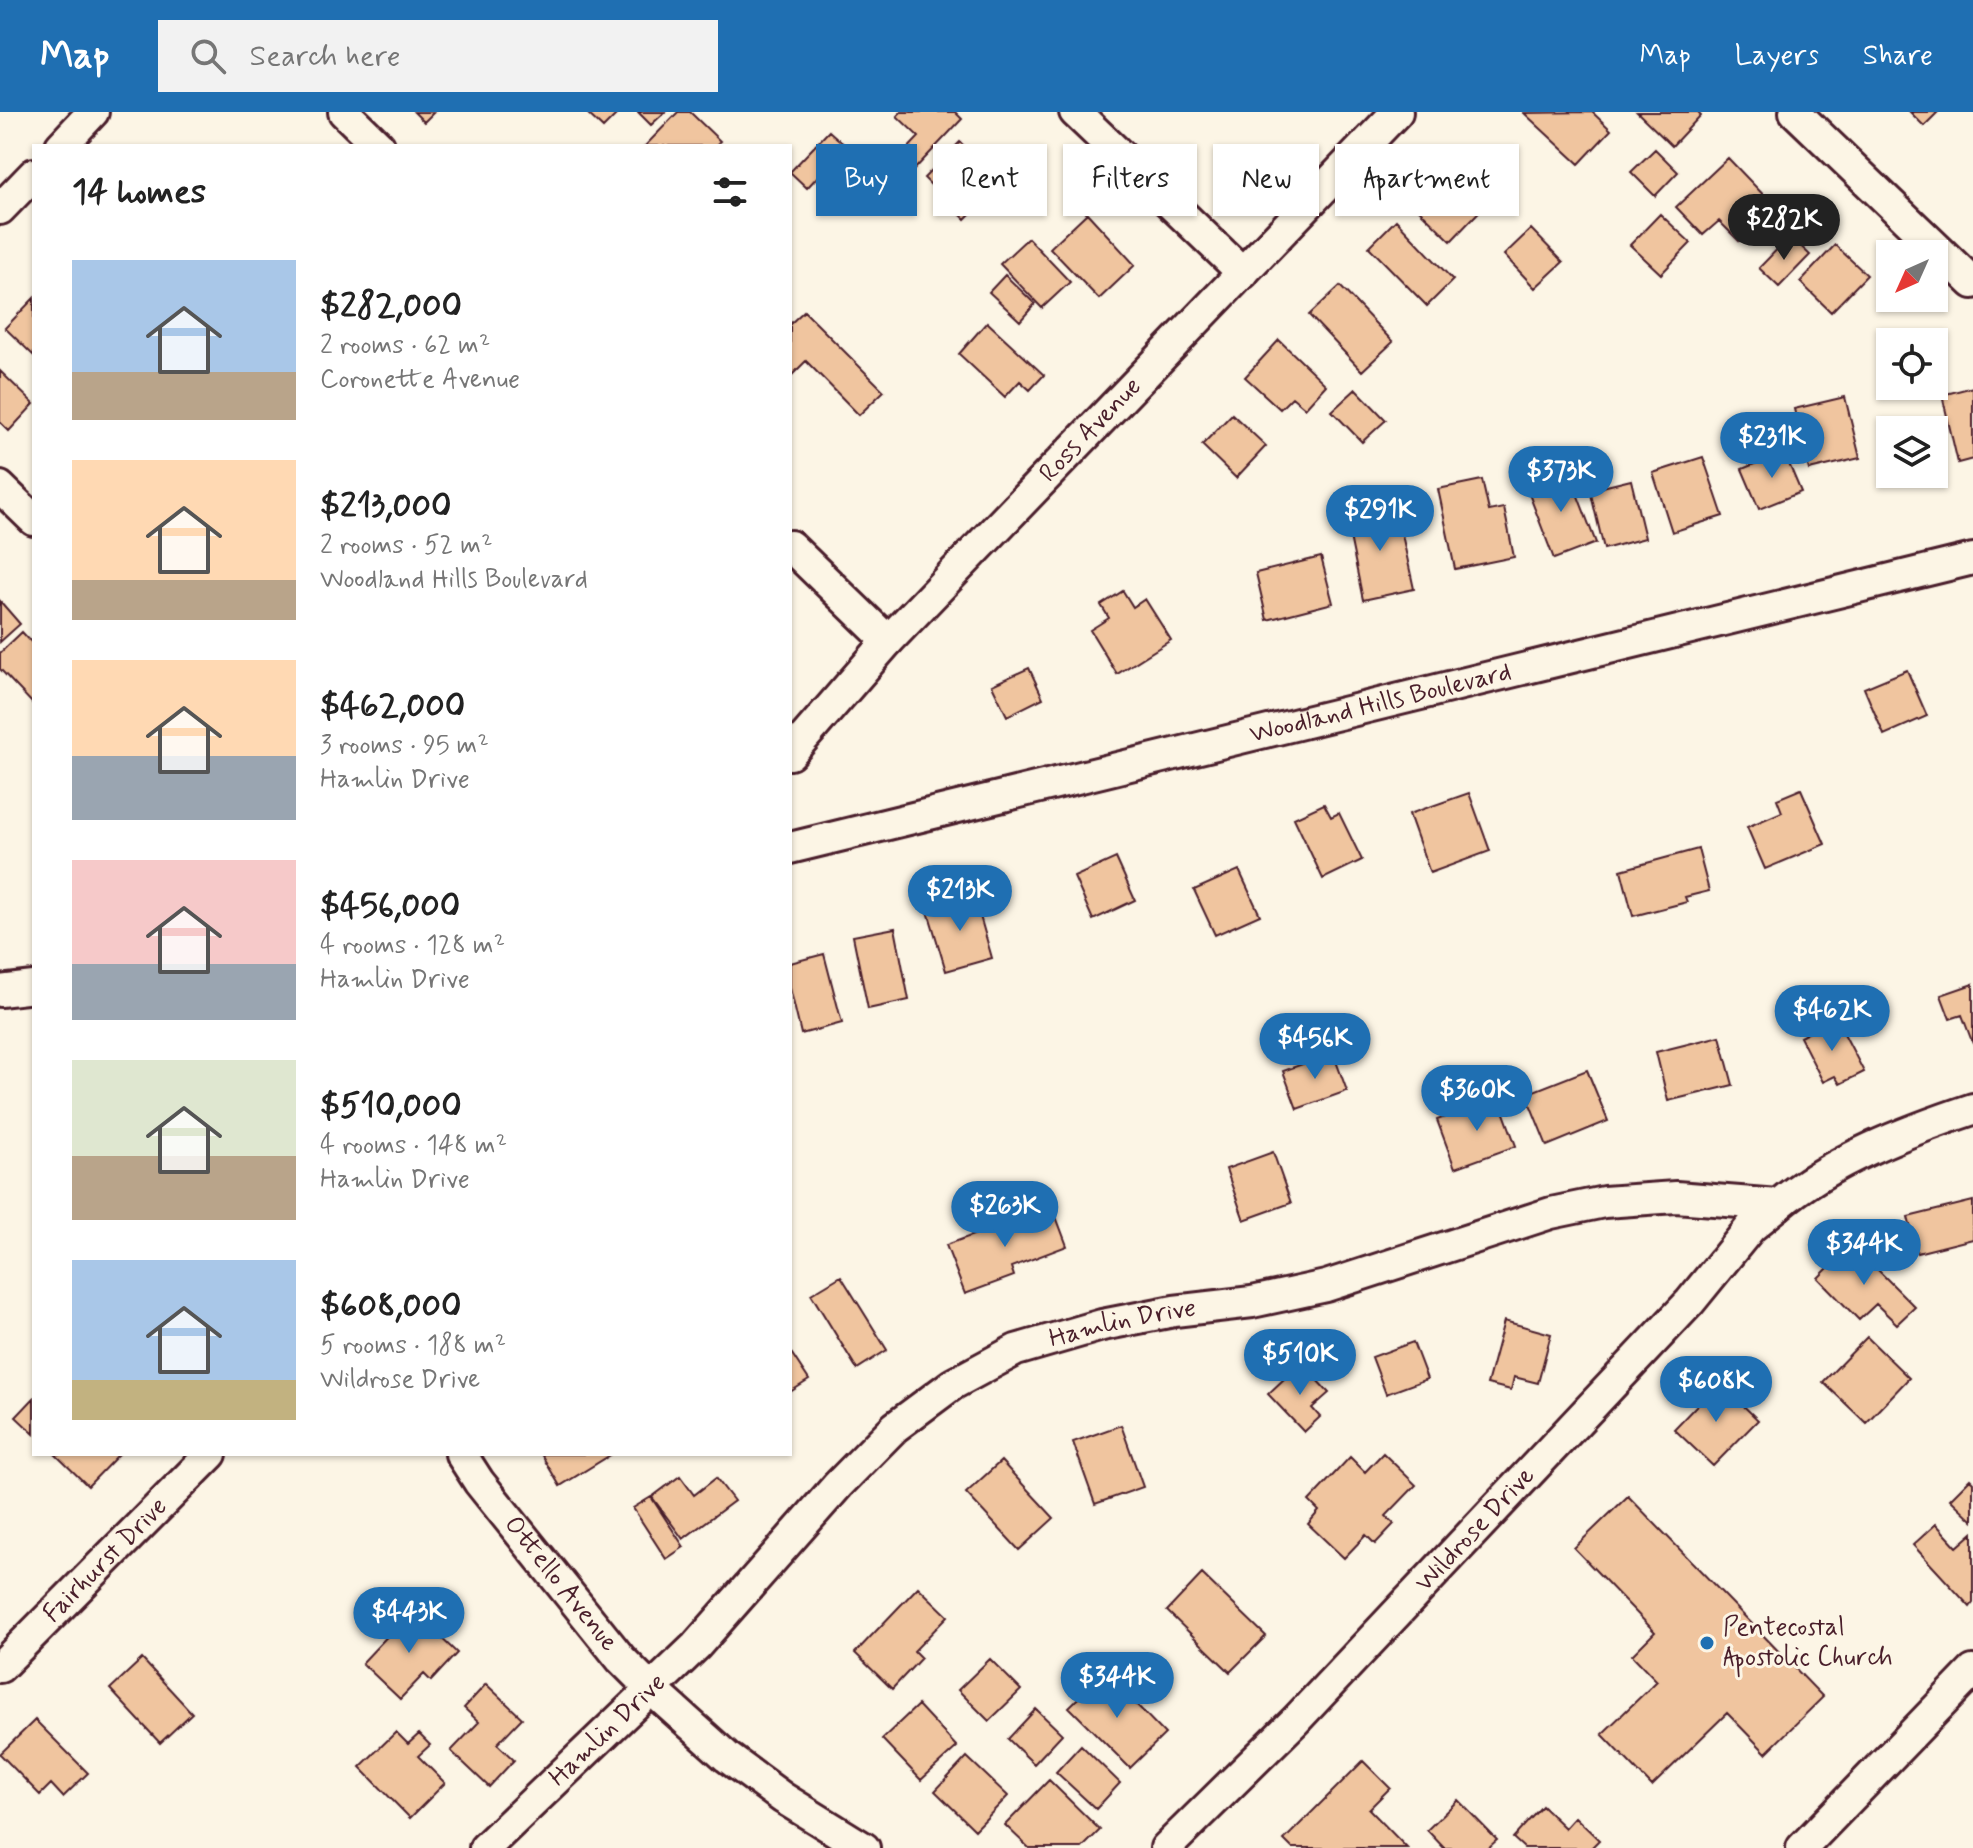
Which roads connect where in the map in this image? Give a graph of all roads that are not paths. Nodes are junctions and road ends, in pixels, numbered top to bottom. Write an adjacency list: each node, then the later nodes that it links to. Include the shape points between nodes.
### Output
1 (93, 112): 6 (street)
2 (344, 112): 7 (street)
3 (1075, 112): 10 (street)
4 (1397, 112): 10 (street, Ross Avenue)
5 (1795, 112): 11 (street)
6 (63, 144)
7 (377, 144)
8 (32, 176): 9 (street)
9 (0, 209)
10 (1243, 273): 16 (street, Ross Avenue)
11 (1973, 283)
12 (0, 487): 13 (street)
13 (32, 518)
14 (792, 548): 16 (street)
15 (1973, 559): 18 (street, Woodland Hills Boulevard)
16 (888, 641): 17 (street, Ross Avenue)
17 (792, 752)
18 (792, 848)
19 (32, 987): 20 (street)
20 (0, 991)
21 (1973, 1109): 22 (street, via 1851,1157)
22 (1778, 1205): 27 (street, Hamlin Drive, via 1676,1197 1604,1202 1551,1213 1326,1286 1102,1325 1016,1350 953,1384 895,1427 696,1646); 30 (street, Wildrose Drive, via 1751,1227 1690,1302 1296,1720)
23 (209, 1456): 25 (street, Fairhurst Drive)
24 (462, 1456): 27 (street, Ottello Avenue, via 621,1659)
25 (0, 1667)
26 (1973, 1671): 31 (street)
27 (650, 1688): 28 (street, Hamlin Drive); 29 (street, Ottello Avenue, via 727,1757)
28 (485, 1848)
29 (864, 1848)
30 (1166, 1848)
31 (1802, 1848)

